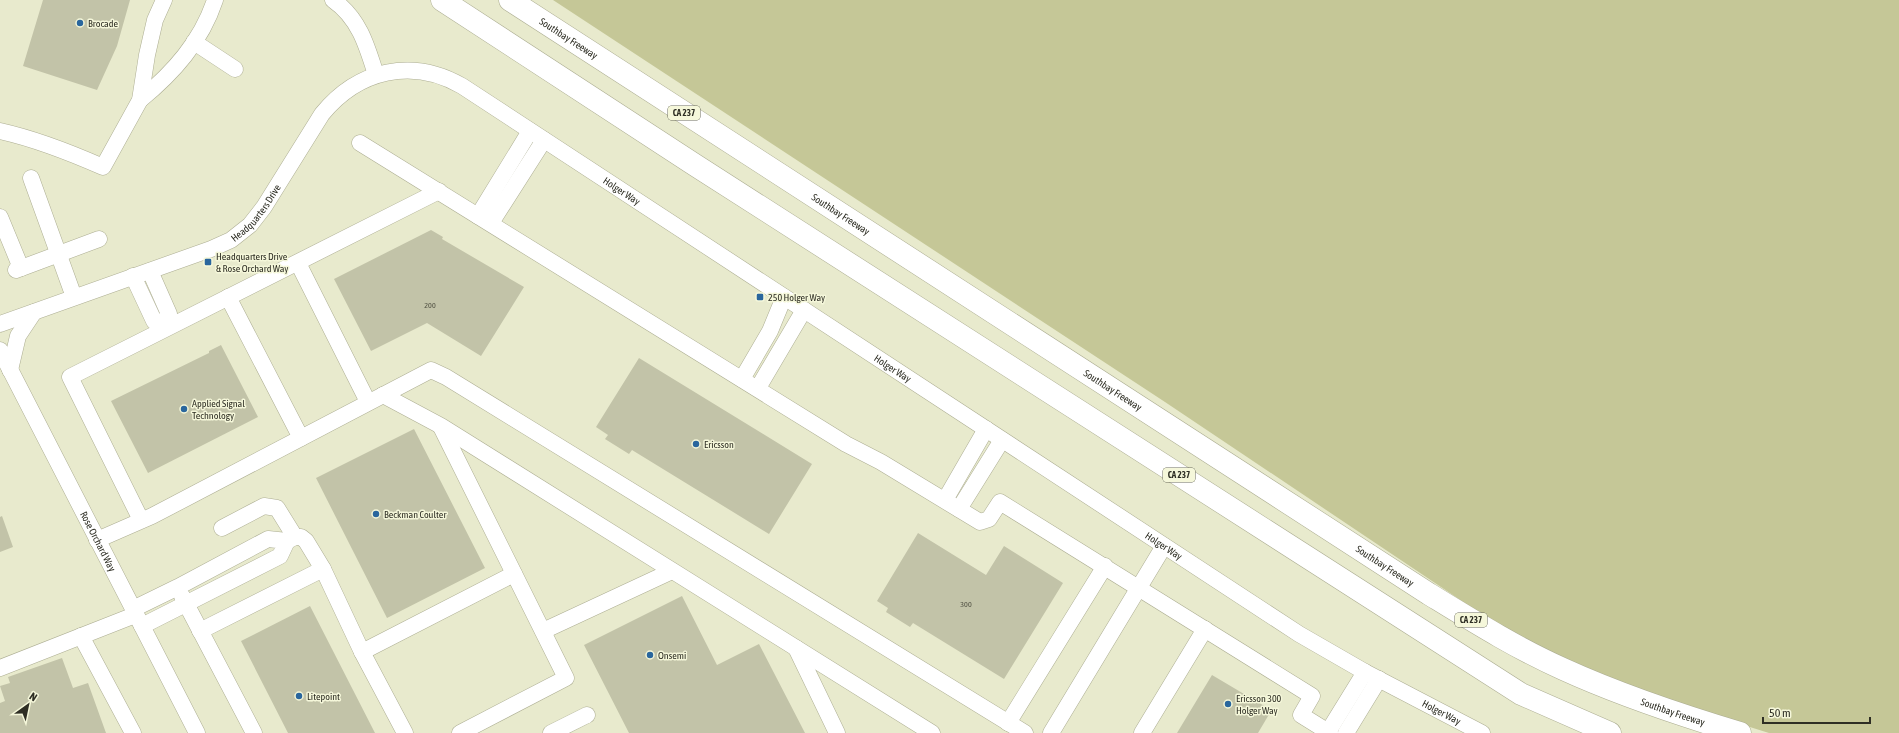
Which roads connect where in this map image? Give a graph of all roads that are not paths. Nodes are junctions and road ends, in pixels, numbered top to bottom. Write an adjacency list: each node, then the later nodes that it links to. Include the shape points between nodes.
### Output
1 (164, 0): 9 (street, via 155,20 146,55)
2 (215, 0): 6 (street, via 205,26)
3 (333, 0): 8 (street, via 348,12 361,31)
4 (442, 0): 65 (highway, CA 237)
5 (510, 0): 40 (highway, Southbay Freeway / CA 237)
6 (194, 42): 7 (street); 9 (street, via 169,75)
7 (235, 69)
8 (376, 75): 10 (street, Holger Way, via 412,70 432,72 452,80); 21 (street, Headquarters Drive, via 352,86 322,114 250,225 231,240 218,246)
9 (140, 100): 11 (street, via 103,167 42,142)
10 (530, 131): 12 (street, Holger Way); 17 (street)
11 (0, 132)
12 (544, 140): 17 (street); 23 (street, Holger Way)
13 (360, 143): 15 (street)
14 (31, 178): 19 (street)
15 (439, 191): 17 (street); 20 (street)
16 (0, 217): 19 (street, via 18,269)
17 (485, 219): 32 (street)
18 (98, 239): 19 (street)
19 (58, 254): 25 (street)
20 (298, 263): 24 (street); 35 (street)
21 (150, 271): 22 (street, Headquarters Drive); 29 (street, via 168,314)
22 (133, 276): 25 (street, Headquarters Drive); 29 (street, via 154,321)
23 (784, 296): 26 (street, Holger Way); 32 (street, via 770,331)
24 (228, 297): 29 (street); 38 (street)
25 (74, 298): 27 (street, Headquarters Drive)
26 (804, 310): 33 (street); 37 (street, Holger Way)
27 (34, 312): 28 (street, Headquarters Drive); 31 (street, via 18,336)
28 (0, 324)
29 (165, 325): 43 (street, via 70,377)
30 (0, 350): 31 (street, Rose Orchard Way)
31 (10, 370): 46 (street, Rose Orchard Way)
32 (742, 379): 33 (street)
33 (758, 388): 41 (street, via 846,444)
34 (383, 395): 35 (street); 36 (street); 67 (street, via 431,370 446,377)
35 (368, 402): 38 (street)
36 (441, 426): 50 (street); 51 (street)
37 (986, 429): 39 (street, Holger Way); 41 (street)
38 (301, 438): 43 (street)
39 (1002, 440): 42 (street); 47 (street, Holger Way)
40 (1225, 462): 84 (highway, via 1243,485 1274,508 1522,664 1629,708); 85 (highway, Southbay Freeway / CA 237, via 1491,632 1562,668 1643,702)
41 (946, 500): 42 (street)
42 (959, 509): 48 (street, via 980,522 989,519 1000,502)
43 (141, 520): 46 (street)
44 (222, 528): 45 (street, via 264,506 271,506 276,508)
45 (291, 539): 49 (street, via 301,537 306,541); 52 (street, via 268,539); 54 (street, via 280,556)
46 (97, 540): 55 (street, Rose Orchard Way)
47 (1164, 546): 53 (street); 63 (street, Holger Way, via 1299,634)
48 (1105, 566): 53 (street); 67 (street)
49 (323, 569): 58 (street); 61 (street)
50 (672, 571): 57 (street); 60 (street)
51 (514, 574): 57 (street); 61 (street)
52 (178, 587): 54 (street); 55 (street)
53 (1139, 587): 56 (street); 78 (street)
54 (186, 604): 55 (street); 58 (street)
55 (137, 617): 59 (street); 70 (street, Rose Orchard Way)
56 (1205, 629): 68 (street, via 1312,696 1301,715); 79 (street)
57 (543, 630): 73 (street, via 566,678)
58 (200, 631): 71 (street)
59 (81, 636): 62 (street); 69 (street)
60 (795, 648): 75 (street); 76 (street)
61 (362, 652): 72 (street)
62 (0, 668)
63 (1365, 672): 64 (street, Holger Way); 68 (street)
64 (1379, 680): 80 (street); 81 (street, Holger Way)
65 (1521, 694): 82 (highway, via 1554,723); 83 (highway, CA 237)
66 (587, 715): 74 (street)
67 (1008, 723): 77 (street)
68 (1329, 732)
69 (133, 733)
70 (197, 733)
71 (254, 733)
72 (405, 733)
73 (460, 733)
74 (551, 733)
75 (837, 733)
76 (932, 733)
77 (1025, 733)
78 (1051, 733)
79 (1142, 733)
80 (1346, 733)
81 (1482, 733)
82 (1572, 733)
83 (1610, 733)
84 (1702, 733)
85 (1740, 733)

